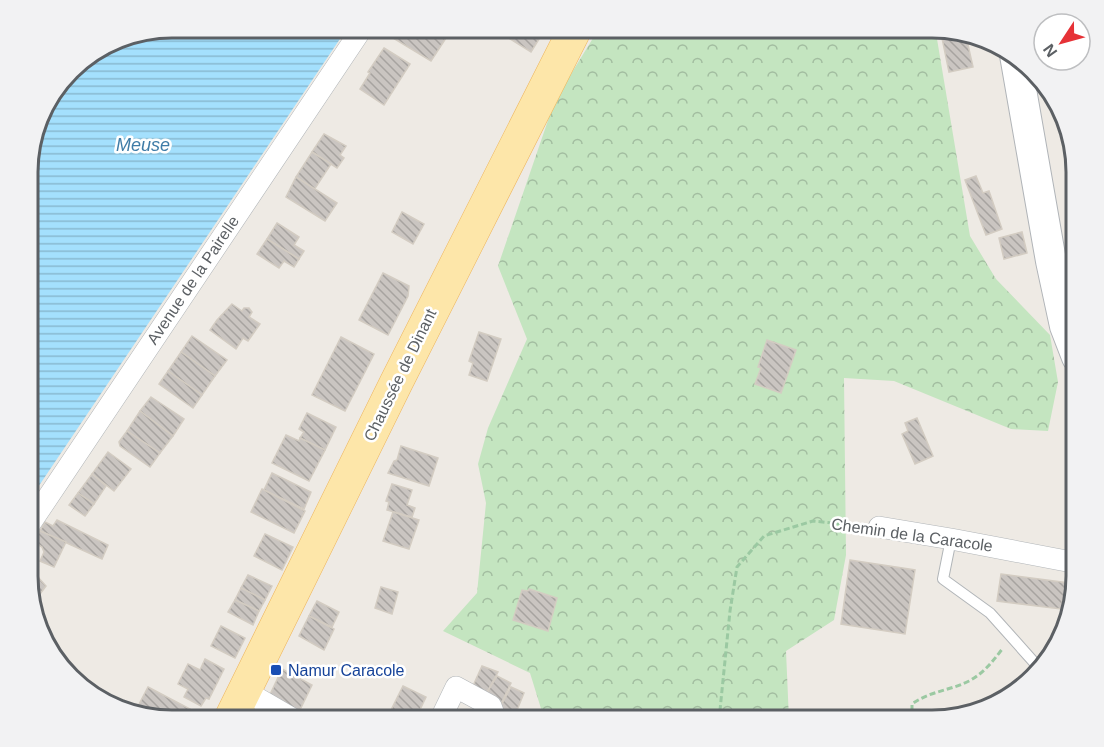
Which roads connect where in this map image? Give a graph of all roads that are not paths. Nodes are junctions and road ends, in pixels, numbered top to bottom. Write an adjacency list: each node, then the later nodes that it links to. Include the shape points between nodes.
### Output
1 (356, 38): 5 (street, Avenue de la Pairelle)
2 (570, 38): 10 (main road, Chaussée de Dinant)
3 (1017, 68): 4 (street)
4 (1066, 329)
5 (38, 512)
6 (879, 527): 7 (street, Chemin de la Caracole)
7 (951, 539): 8 (street, Chemin de la Caracole); 9 (lane, via 943,579 990,613)
8 (1066, 561)
9 (1034, 663)
10 (244, 691): 11 (main road, Chaussée de Dinant); 12 (street)
11 (235, 710)
12 (277, 710)
13 (445, 710): 14 (street, via 456,687)
14 (492, 710)

